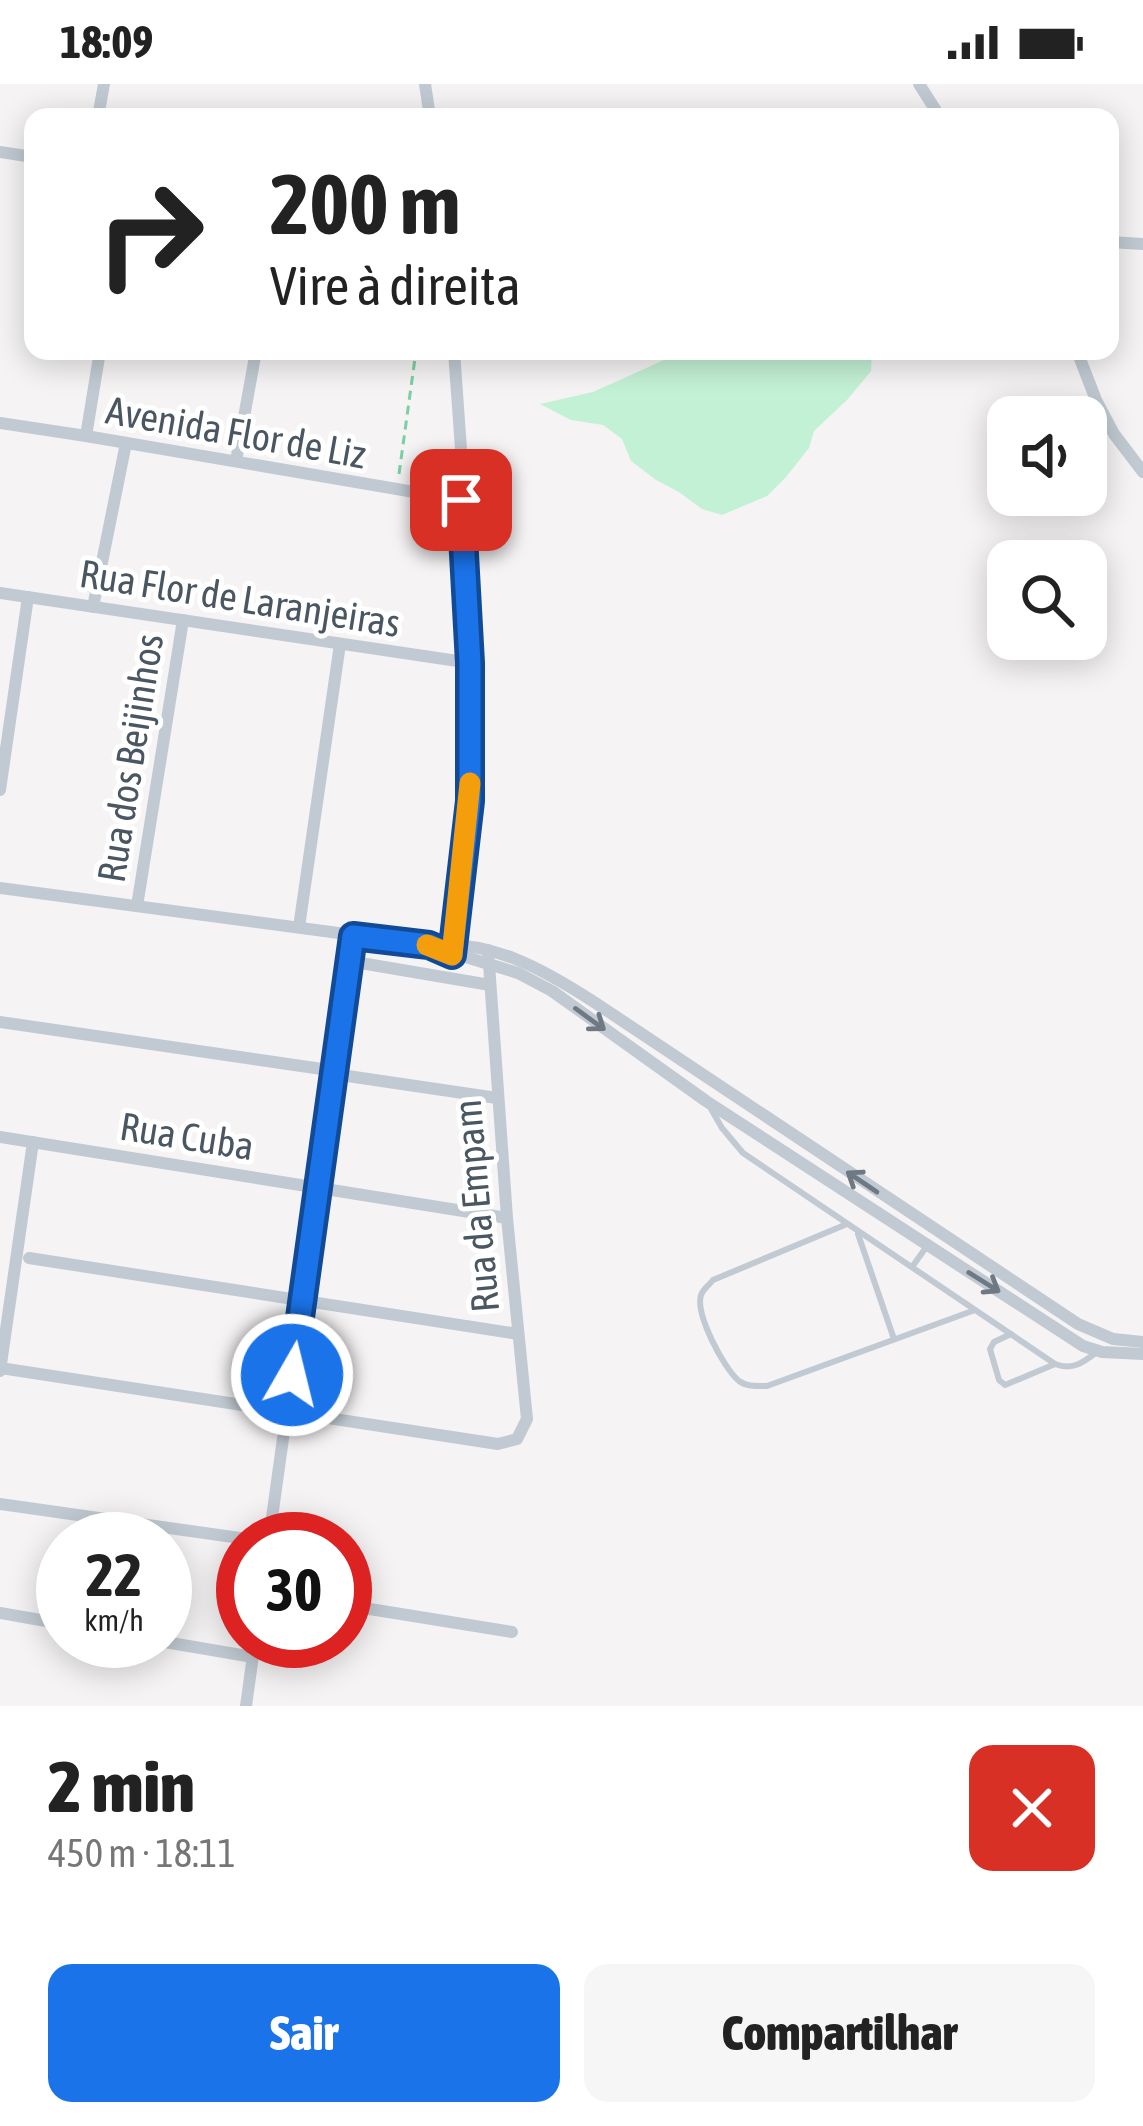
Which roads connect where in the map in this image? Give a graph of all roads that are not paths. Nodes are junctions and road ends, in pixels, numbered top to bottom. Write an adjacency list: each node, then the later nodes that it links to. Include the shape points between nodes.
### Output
1 (99, 360): 6 (street)
2 (254, 360): 8 (street)
3 (455, 360): 10 (street)
4 (1080, 360): 9 (street, via 1114,434)
5 (0, 423): 6 (street, Avenida Flor de Liz)
6 (86, 436): 7 (street, Avenida Flor de Liz)
7 (126, 443): 8 (street, Avenida Flor de Liz); 13 (street)
8 (236, 461): 10 (street, Avenida Flor de Liz)
9 (1143, 472)
10 (461, 500): 16 (street)
11 (0, 593): 12 (street, Rua Flor de Laranjeiras)
12 (28, 597): 13 (street, Rua Flor de Laranjeiras); 17 (street)
13 (93, 607): 14 (street, Rua Flor de Laranjeiras)
14 (182, 620): 15 (street, Rua Flor de Laranjeiras); 19 (street, Rua dos Beijinhos)
15 (340, 644): 16 (street, Rua Flor de Laranjeiras); 20 (street)
16 (470, 663): 22 (street, via 470,801)
17 (0, 790)
18 (0, 888): 19 (street)
19 (136, 906): 20 (street)
20 (299, 927): 21 (street)
21 (353, 936): 22 (street); 24 (street)
22 (453, 949): 23 (street)
23 (488, 957): 25 (street, Rua da Empam); 29 (street, one-way to 29, via 552,991); 36 (street, one-way to 23, via 565,982 525,961)
24 (349, 962): 25 (street); 27 (street)
25 (490, 985): 28 (street, Rua da Empam)
26 (0, 1022): 27 (street)
27 (328, 1071): 28 (street); 32 (street)
28 (497, 1098): 33 (street, Rua da Empam)
29 (706, 1101): 34 (lane, via 743,1153); 37 (street)
30 (0, 1137): 31 (street, Rua Cuba)
31 (32, 1142): 32 (street, Rua Cuba); 49 (street)
32 (318, 1186): 33 (street, Rua Cuba); 40 (street)
33 (507, 1218): 42 (street, Rua da Empam)
34 (847, 1224): 35 (lane); 44 (lane, via 713,1280 700,1299 707,1330 738,1380 751,1386)
35 (857, 1231): 39 (lane); 44 (lane)
36 (937, 1232): 37 (street); 45 (street, via 1098,1335)
37 (927, 1246): 39 (lane); 46 (street, one-way to 46)
38 (29, 1258): 40 (street)
39 (912, 1267): 41 (lane)
40 (302, 1301): 42 (street); 50 (street)
41 (975, 1310): 43 (lane); 44 (lane)
42 (518, 1334): 50 (street, Rua da Empam, via 526,1419 518,1439 498,1444)
43 (1011, 1334): 48 (lane); 48 (lane, via 990,1349 1005,1384)
44 (895, 1340)
45 (1143, 1342)
46 (1099, 1351): 47 (street); 48 (lane, via 1071,1367)
47 (1143, 1354)
48 (1055, 1364)
49 (0, 1369): 50 (street)
50 (287, 1412): 52 (street)
51 (0, 1504): 53 (street)
52 (273, 1512)
53 (216, 1534)
54 (372, 1609): 57 (street)
55 (0, 1613): 56 (street)
56 (36, 1619)
57 (512, 1632)
58 (251, 1668): 59 (street)
59 (246, 1706)

